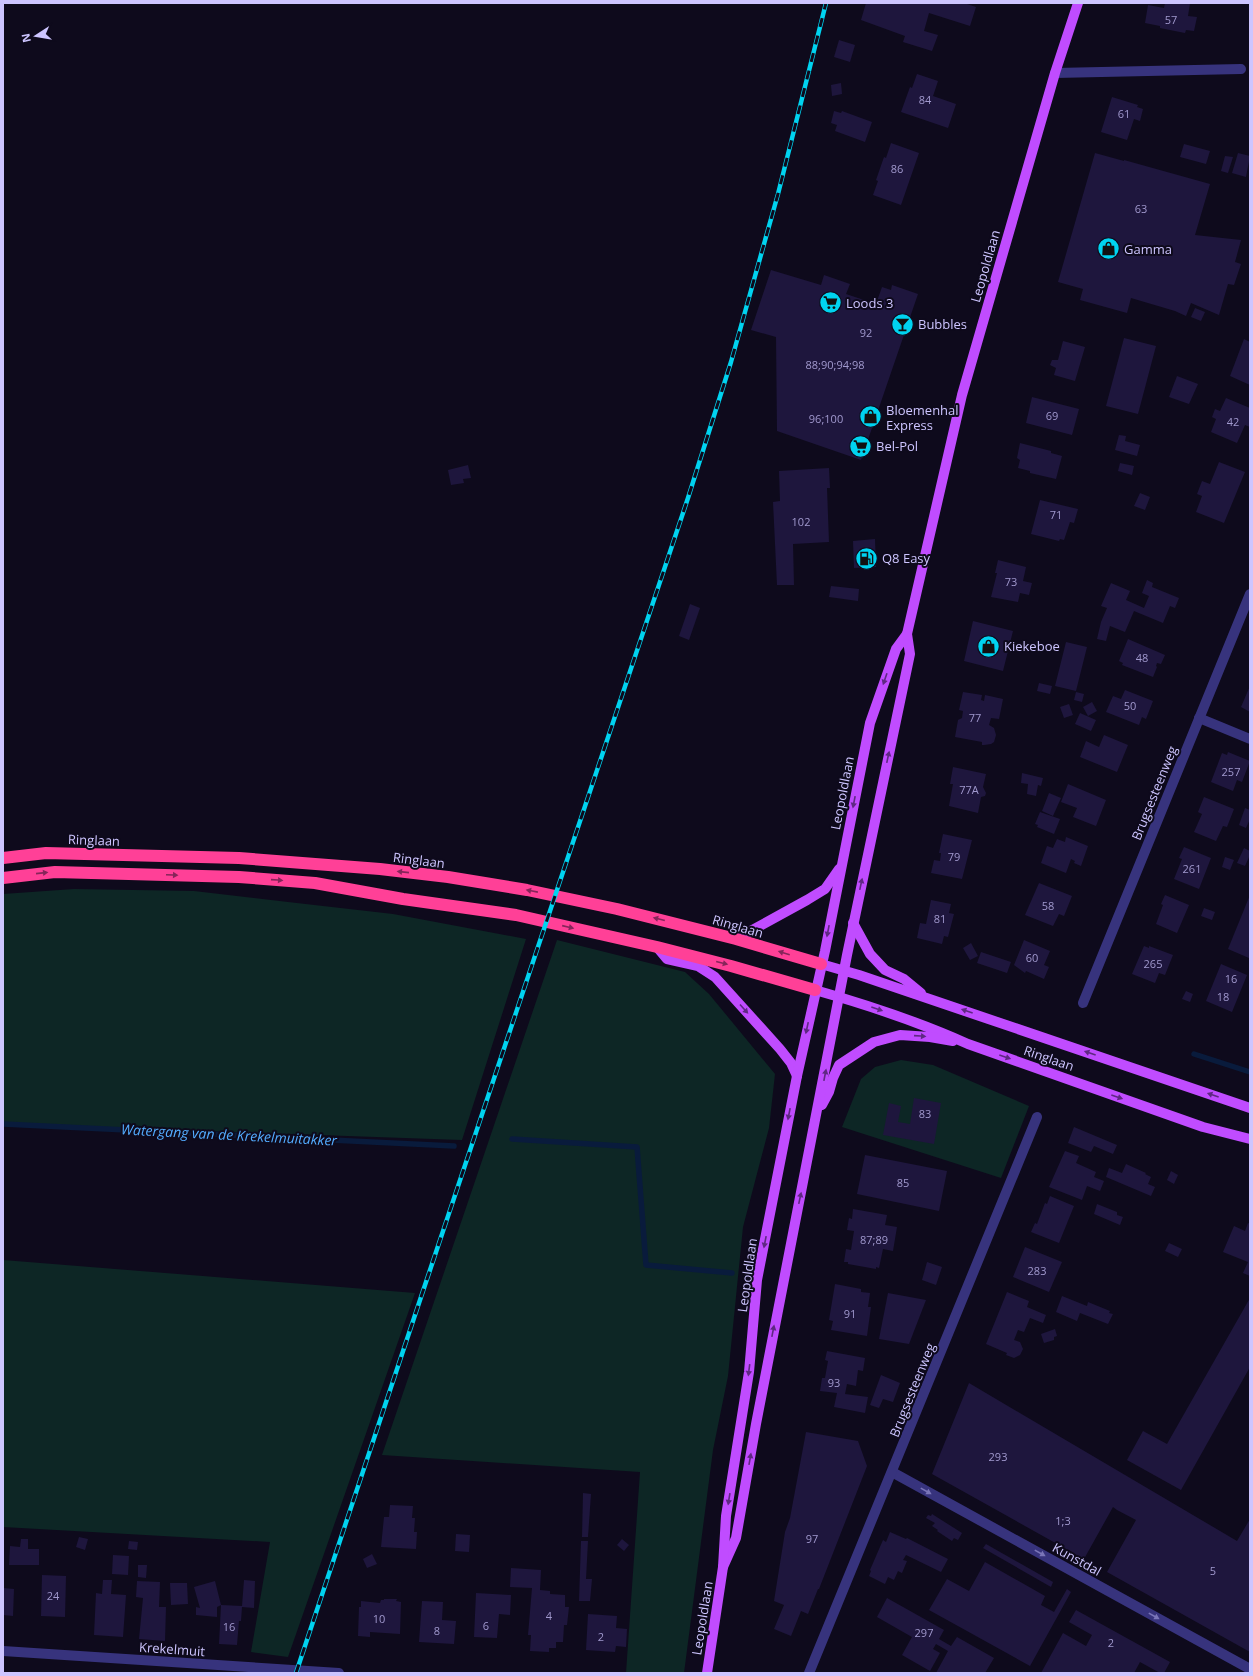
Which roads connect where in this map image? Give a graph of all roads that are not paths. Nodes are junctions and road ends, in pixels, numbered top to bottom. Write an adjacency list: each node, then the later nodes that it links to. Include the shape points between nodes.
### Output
1 (1078, 3): 3 (main road, Leopoldlaan)
2 (1241, 69): 3 (street)
3 (1055, 73): 5 (main road, Leopoldlaan, via 962,395)
4 (1250, 594): 6 (street, Brugsesteenweg)
5 (907, 634): 9 (main road, Leopoldlaan, one-way to 9, via 896,649 870,723); 11 (main road, Leopoldlaan, one-way to 5, via 910,654)
6 (1199, 718): 7 (street); 19 (street, Brugsesteenweg)
7 (1250, 739)
8 (3, 858): 12 (highway, Ringlaan, one-way to 8, via 583,901 487,883 405,872 239,858 46,853)
9 (841, 865): 12 (main road, via 825,889); 14 (main road, Leopoldlaan, one-way to 14)
10 (3, 878): 13 (highway, one-way to 13, via 55,872 239,877 315,883 516,915)
11 (853, 923): 15 (main road, Leopoldlaan); 18 (main road, via 870,954 885,970 904,979)
12 (736, 939): 14 (highway, Ringlaan, one-way to 12)
13 (657, 947): 16 (highway, one-way to 16); 21 (main road, one-way to 21, via 667,959 698,966 715,978 780,1049)
14 (821, 964): 15 (main road, Ringlaan); 16 (main road, Leopoldlaan)
15 (844, 970): 17 (main road, Leopoldlaan); 18 (main road, Ringlaan)
16 (816, 990): 17 (main road, Ringlaan); 21 (main road, Leopoldlaan, one-way to 21)
17 (840, 997): 20 (main road, Ringlaan, one-way to 20, via 935,1029); 23 (main road, Leopoldlaan, one-way to 17)
18 (925, 997): 22 (main road, Ringlaan, one-way to 18)
19 (1084, 1003)
20 (968, 1044): 23 (main road, one-way to 20, via 829,1092 839,1065 874,1042 900,1035); 25 (main road, Ringlaan, one-way to 25, via 1203,1127)
21 (797, 1076): 27 (main road, Leopoldlaan, one-way to 27, via 757,1280 749,1372 726,1516)
22 (1250, 1108)
23 (817, 1113): 27 (main road, Leopoldlaan, one-way to 23, via 736,1538 769,1354)
24 (1038, 1117): 26 (street, Brugsesteenweg)
25 (1250, 1139)
26 (892, 1472): 29 (street, Kunstdal, one-way to 29); 32 (street, Brugsesteenweg)
27 (723, 1567): 31 (main road, Leopoldlaan)
28 (3, 1651): 30 (street, Krekelmuit)
29 (1250, 1669)
30 (339, 1673)
31 (707, 1673)
32 (809, 1673)

